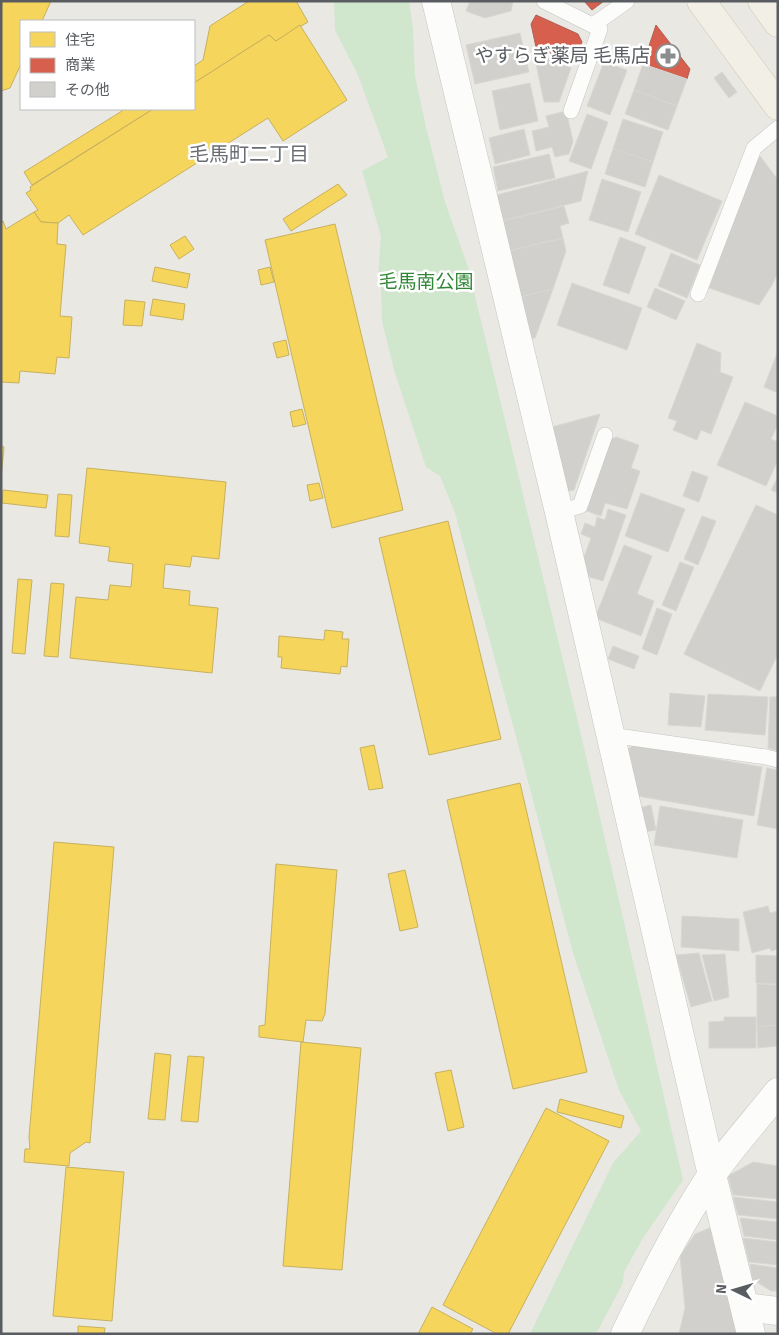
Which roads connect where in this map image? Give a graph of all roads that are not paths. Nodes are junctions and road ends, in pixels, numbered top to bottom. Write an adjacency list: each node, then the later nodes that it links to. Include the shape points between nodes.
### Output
1 (436, 1): 13 (street)
2 (544, 1): 7 (lane)
3 (627, 1): 7 (lane)
4 (701, 1): 8 (main road)
5 (762, 1): 6 (main road)
6 (778, 23)
7 (593, 25): 9 (lane, via 600,29)
8 (778, 106)
9 (571, 111)
10 (778, 128): 11 (lane, via 754,148)
11 (698, 294)
12 (605, 435): 13 (lane, via 580,506)
13 (559, 512): 14 (street)
14 (610, 735): 15 (lane); 17 (street)
15 (778, 760)
16 (778, 1092): 17 (street)
17 (712, 1175): 18 (street); 20 (street, via 663,1256)
18 (745, 1307): 19 (street); 21 (street)
19 (778, 1311)
20 (625, 1334)
21 (751, 1334)

